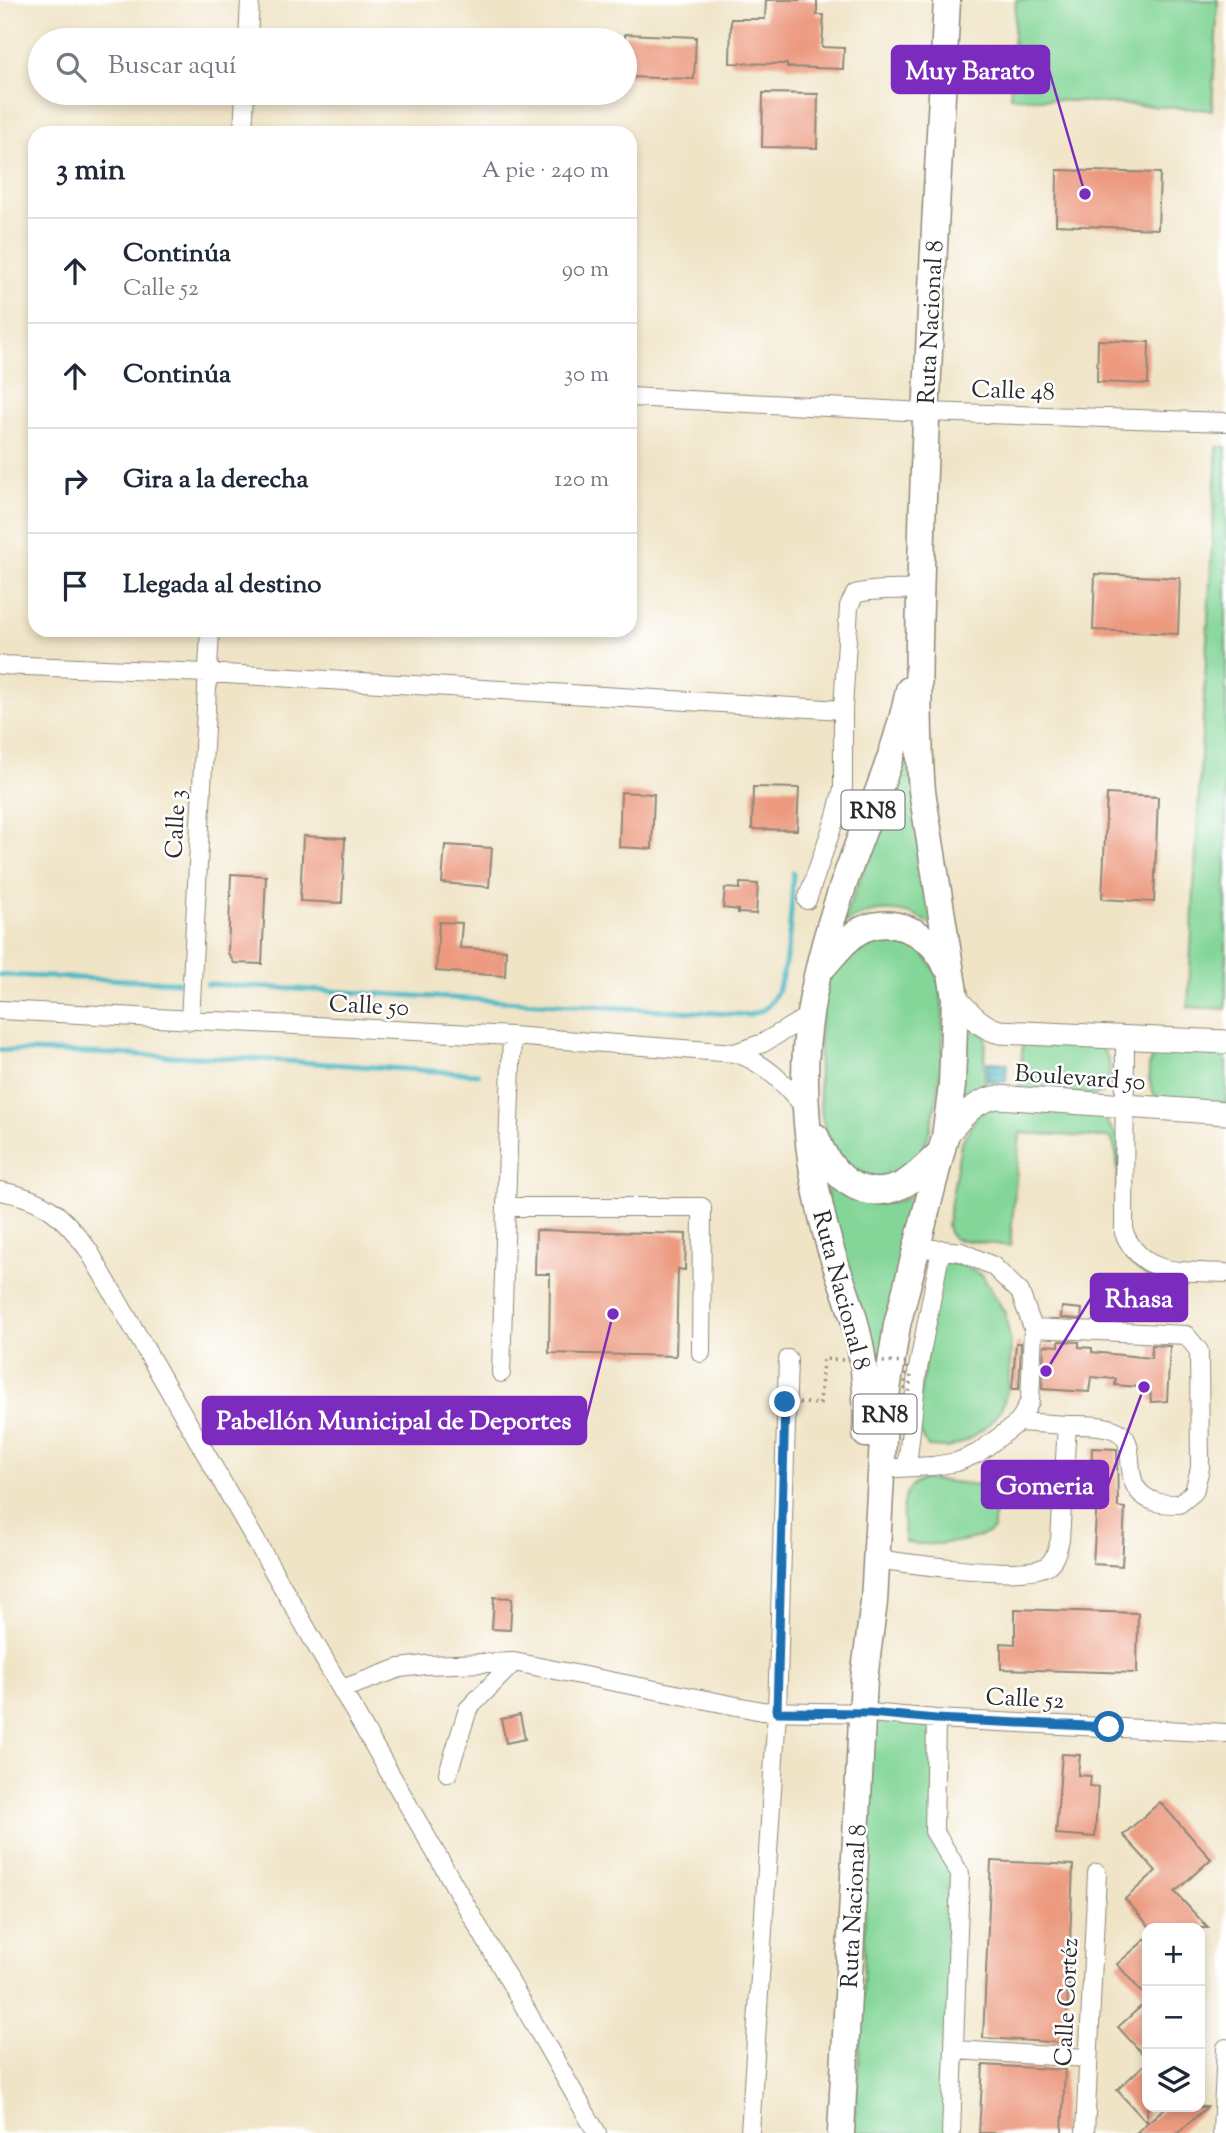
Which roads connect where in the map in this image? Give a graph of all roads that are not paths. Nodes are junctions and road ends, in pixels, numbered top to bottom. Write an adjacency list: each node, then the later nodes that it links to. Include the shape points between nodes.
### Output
1 (250, 0): 3 (street)
2 (947, 0): 7 (highway, Ruta Nacional 8 / RN8)
3 (249, 28)
4 (244, 105): 5 (street)
5 (243, 126)
6 (637, 397): 7 (street, Calle 48)
7 (925, 412): 8 (street, Calle 48); 9 (highway, Ruta Nacional 8 / RN8)
8 (1226, 422)
9 (921, 589): 11 (highway, Ruta Nacional 8 / RN8); 14 (street, via 855,594 849,606)
10 (210, 637): 13 (street, Calle 3)
11 (919, 644): 16 (highway, Ruta Nacional 8 / RN8, via 893,751 841,890); 17 (highway, Ruta Nacional 8 / RN8, via 922,792)
12 (0, 665): 13 (street)
13 (207, 673): 14 (street); 20 (street, Calle 3)
14 (843, 710): 15 (street, via 843,788)
15 (807, 900)
16 (817, 974): 17 (highway, via 857,932 888,925 904,927 931,944 942,956); 19 (highway, Ruta Nacional 8 / RN8)
17 (953, 987): 22 (main road, Boulevard 50, via 973,1017 990,1030); 28 (highway, Ruta Nacional 8 / RN8, via 952,1086)
18 (0, 1010): 20 (street, Calle 50)
19 (810, 1014): 24 (street, Calle 50, via 763,1043); 26 (highway, Ruta Nacional 8 / RN8)
20 (190, 1021): 21 (street, Calle 50)
21 (512, 1036): 24 (street, Calle 50); 30 (street)
22 (1125, 1038): 23 (main road, Boulevard 50); 25 (street)
23 (1226, 1042)
24 (734, 1052): 26 (street, Calle 50, via 761,1064)
25 (1125, 1107): 27 (main road, Boulevard 50); 28 (main road, Boulevard 50, via 988,1099 967,1111); 33 (street, via 1124,1233 1132,1249 1156,1268)
26 (807, 1111): 28 (highway, Ruta Nacional 8 / RN8, via 826,1161 836,1174 867,1191 901,1185); 43 (highway, Ruta Nacional 8 / RN8, via 822,1216 853,1317 868,1401 860,1592)
27 (1226, 1113)
28 (942, 1145): 31 (highway, Ruta Nacional 8 / RN8)
29 (0, 1191): 44 (street, via 30,1198 57,1213 89,1251)
30 (506, 1207): 35 (street, via 702,1207); 37 (street)
31 (915, 1247): 32 (street); 40 (highway, Ruta Nacional 8 / RN8, via 886,1403)
32 (941, 1250): 34 (street, via 961,1252 993,1266 1020,1292); 40 (street)
33 (1226, 1273)
34 (1033, 1328): 38 (street, via 1030,1401); 39 (street, via 1186,1335 1199,1351 1200,1468 1194,1492 1178,1504 1156,1502 1139,1491 1130,1478 1128,1443 1118,1431)
35 (701, 1353)
36 (788, 1359): 45 (street)
37 (500, 1373)
38 (1019, 1422): 39 (street); 40 (street, via 978,1453 957,1462)
39 (1067, 1425): 41 (street, via 1060,1541 1048,1565 1028,1571 958,1570)
40 (894, 1468): 41 (highway, Ruta Nacional 8 / RN8)
41 (876, 1559): 43 (highway, Ruta Nacional 8 / RN8)
42 (514, 1662): 44 (street, Calle 52, via 400,1668); 45 (street, Calle 52); 49 (street, via 468,1709)
43 (864, 1679): 46 (highway, Ruta Nacional 8 / RN8)
44 (342, 1689): 54 (street)
45 (777, 1712): 46 (street, Calle 52); 55 (street)
46 (863, 1714): 47 (street, Calle 52); 56 (highway, Ruta Nacional 8 / RN8)
47 (936, 1719): 48 (street, Calle 52); 52 (street, via 934,1831 960,1874)
48 (1226, 1733)
49 (448, 1773)
50 (1097, 1873): 53 (street, Calle Cortéz)
51 (1226, 2048): 59 (street)
52 (955, 2050): 53 (street); 57 (street)
53 (1087, 2058): 58 (street, Calle Cortéz)
54 (597, 2133)
55 (750, 2133)
56 (841, 2133)
57 (951, 2133)
58 (1085, 2133)
59 (1222, 2133)

